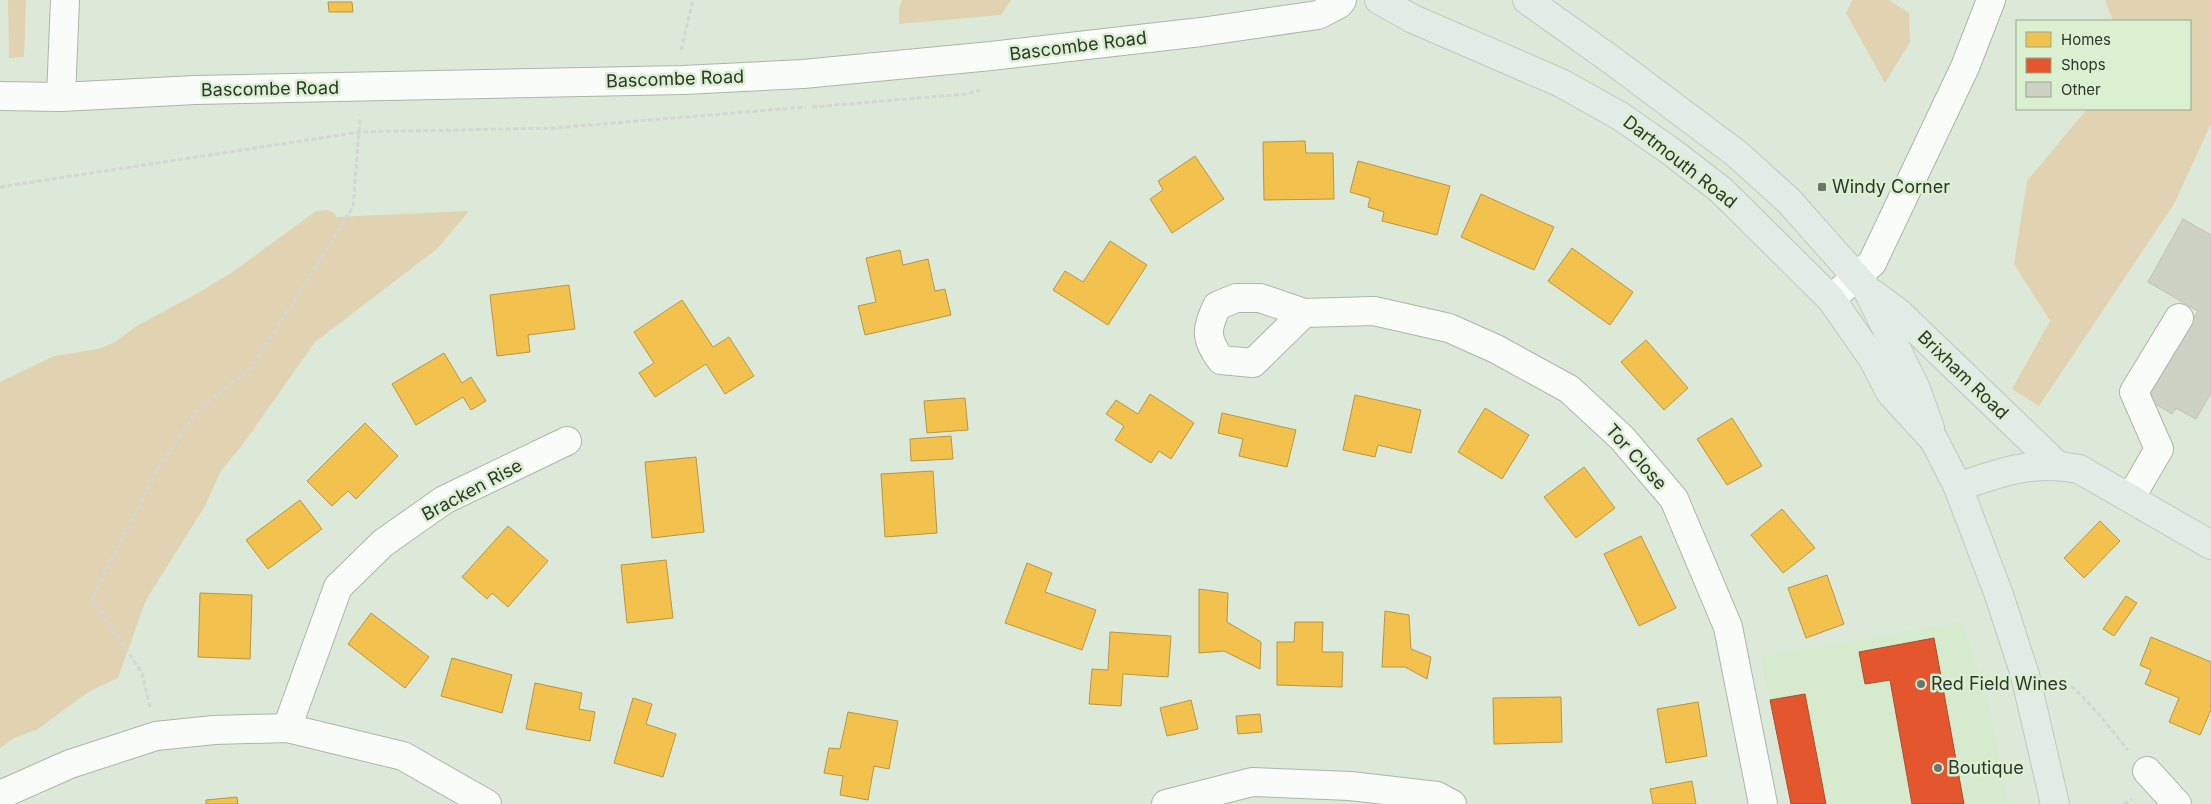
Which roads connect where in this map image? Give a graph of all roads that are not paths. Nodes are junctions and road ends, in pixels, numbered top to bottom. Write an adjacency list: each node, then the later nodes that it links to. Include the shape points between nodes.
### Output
1 (65, 0): 7 (street)
2 (1342, 0): 7 (street, Bascombe Road, via 1318,15 1201,32 813,73 683,80 194,90)
3 (1379, 0): 9 (main road, Dartmouth Road, via 1413,19 1561,83 1620,116 1721,190)
4 (1527, 0): 8 (main road, via 1737,154 1789,201)
5 (1991, 0): 8 (street, via 1965,67)
6 (0, 96): 7 (street, Bascombe Road)
7 (61, 97)
8 (1862, 283): 9 (street); 12 (main road, via 1916,389); 14 (main road, Brixham Road, via 1900,314)
9 (1831, 299): 12 (main road, Dartmouth Road, via 1890,392)
10 (1304, 313): 25 (street, Tor Close, via 1374,311 1449,328 1496,349 1568,389 1622,438 1674,499 1728,627)
11 (2179, 318): 16 (street, via 2134,392 2159,449)
12 (1934, 440): 15 (main road, Dartmouth Road)
13 (567, 441): 18 (street, Bracken Rise, via 444,500 383,542 338,587)
14 (2057, 464): 15 (main road, Brixham Road, via 1998,473); 16 (main road, Brixham Road, via 2079,469)
15 (1958, 487): 26 (main road, Dartmouth Road, via 2000,595 2025,675)
16 (2131, 497): 17 (main road, Brixham Road)
17 (2211, 545)
18 (287, 728): 21 (street, via 156,736 70,764); 22 (street, via 403,756)
19 (2147, 772): 27 (street)
20 (1253, 793): 23 (street); 24 (street, via 1350,786 1438,796)
21 (0, 795)
22 (487, 804)
23 (1166, 804)
24 (1452, 804)
25 (1763, 804)
26 (2055, 804)
27 (2176, 804)

